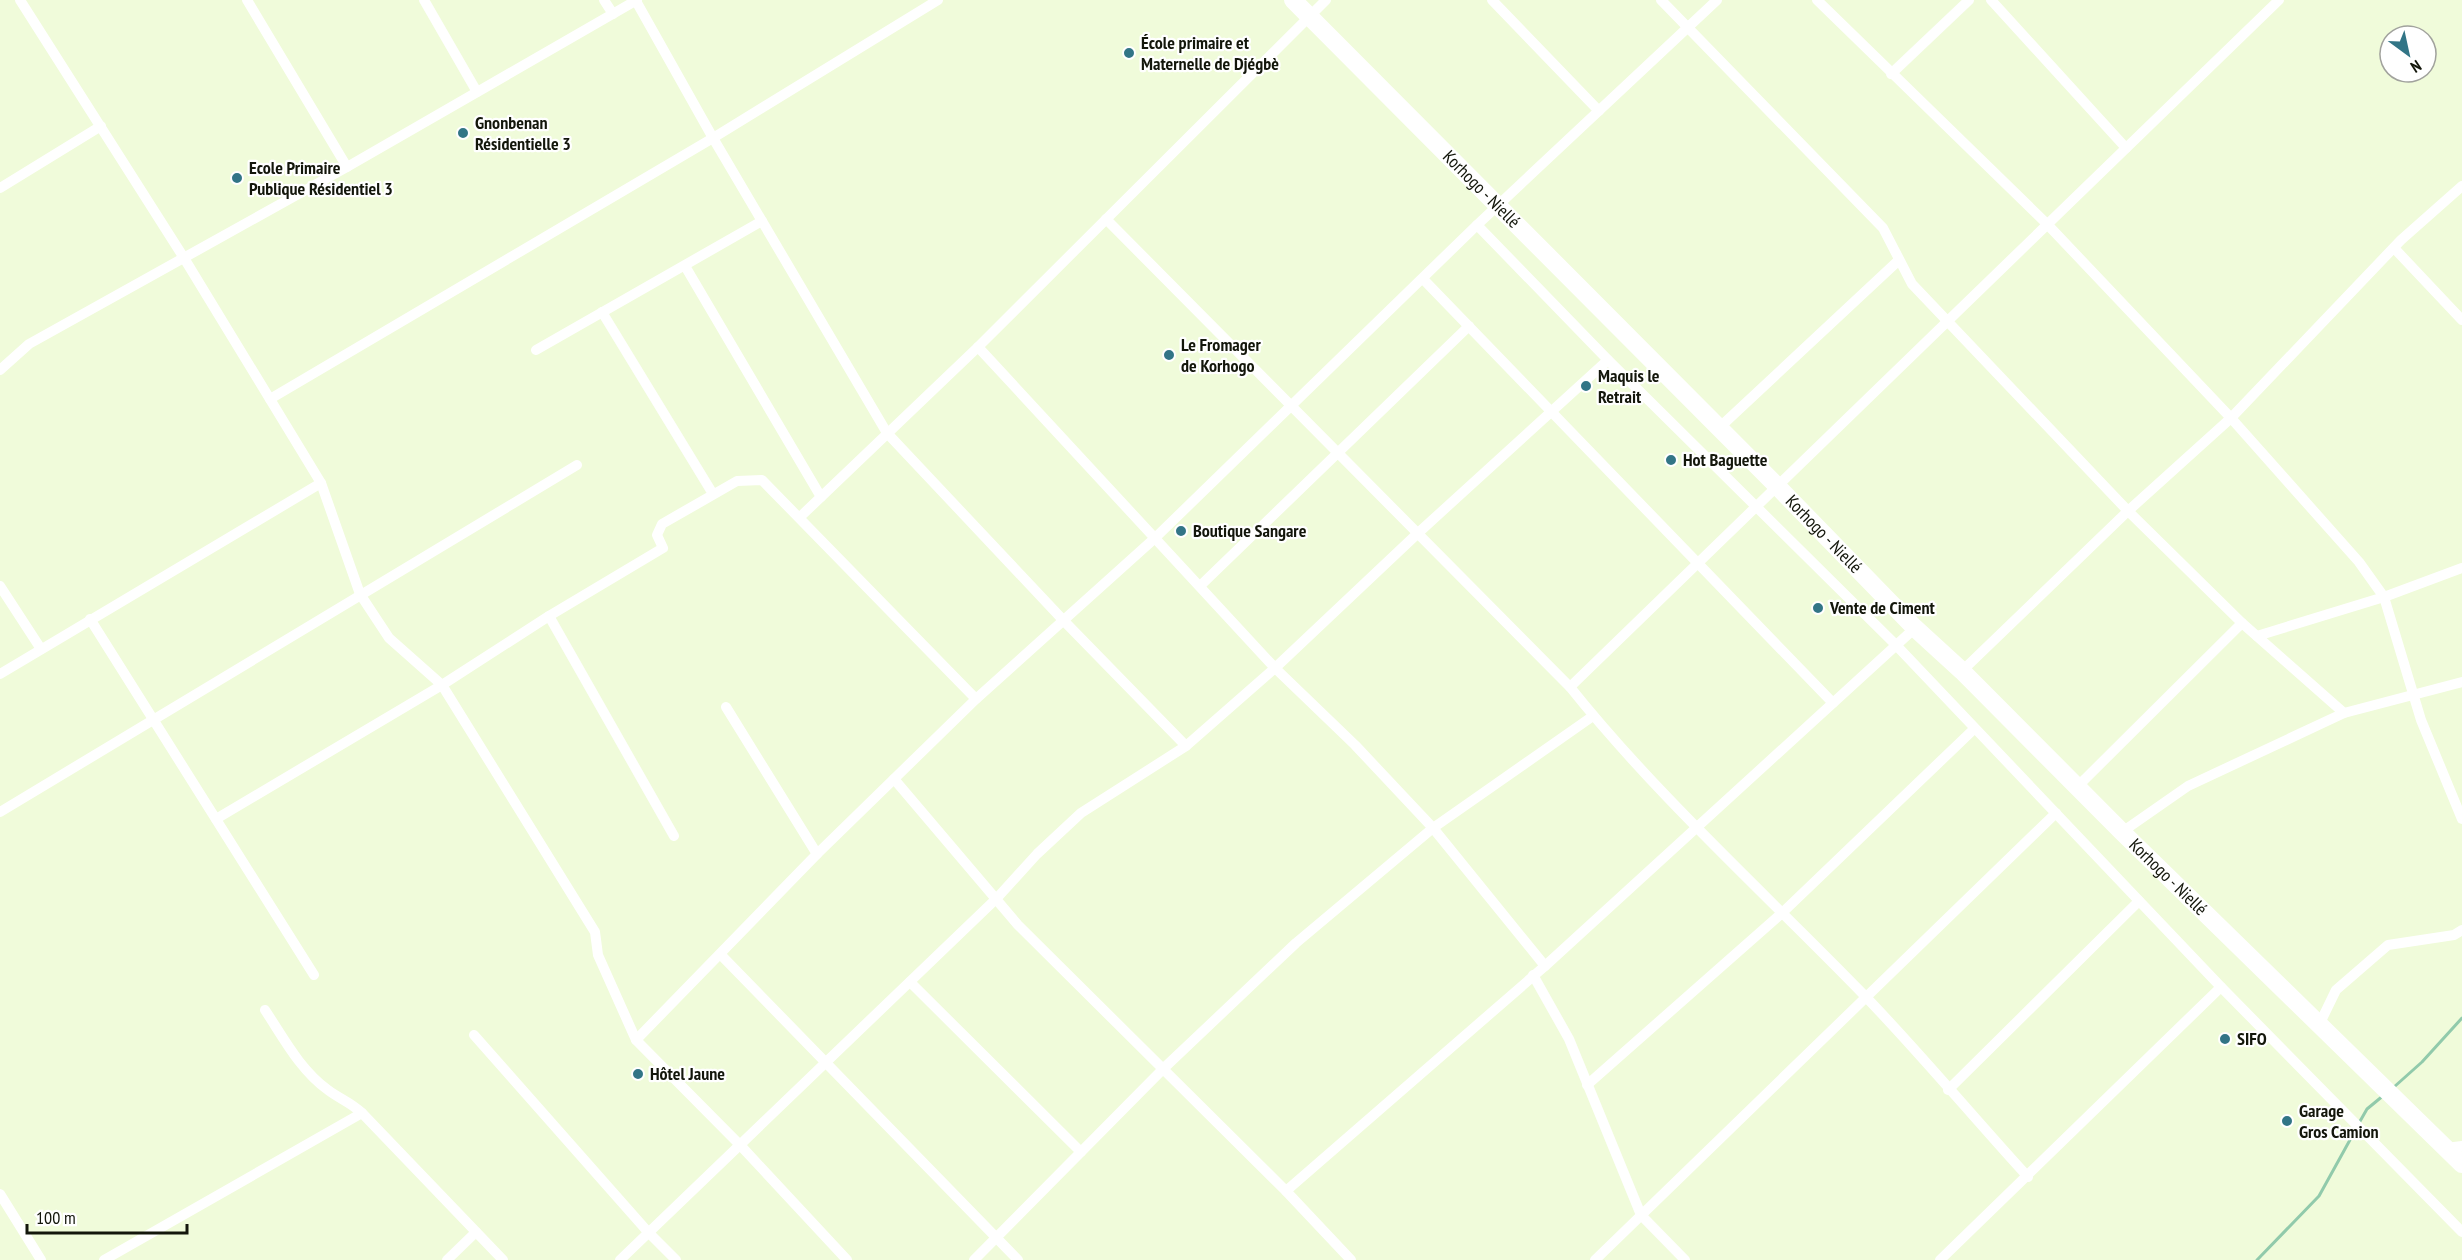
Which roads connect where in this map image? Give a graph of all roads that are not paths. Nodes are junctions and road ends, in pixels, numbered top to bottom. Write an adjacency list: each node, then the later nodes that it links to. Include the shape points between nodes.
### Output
1 (20, 0): 22 (street)
2 (247, 0): 25 (street)
3 (424, 0): 20 (street)
4 (604, 0): 16 (street)
5 (636, 0): 16 (street); 23 (street)
6 (939, 0): 23 (street)
7 (1293, 0): 17 (main road, Korhogo - Niellé)
8 (1326, 0): 17 (street)
9 (1492, 0): 21 (street)
10 (1661, 0): 18 (street)
11 (1717, 0): 18 (street)
12 (1817, 0): 19 (street)
13 (1969, 0): 19 (street)
14 (1991, 0): 24 (street)
15 (2279, 0): 24 (street)
16 (613, 14): 20 (street)
17 (1309, 16): 28 (main road, Korhogo - Niellé); 29 (street)
18 (1687, 27): 21 (street); 35 (street, via 1883,228)
19 (1891, 74): 31 (street)
20 (477, 92): 25 (street)
21 (1599, 111): 28 (street)
22 (101, 126): 27 (street); 34 (street)
23 (713, 138): 30 (street); 46 (street)
24 (2126, 148): 31 (street)
25 (347, 167): 34 (street)
26 (2462, 186): 33 (street)
27 (0, 188)
28 (1500, 207): 32 (street); 50 (main road, Korhogo - Niellé)
29 (1106, 219): 42 (street); 47 (street)
30 (762, 221): 36 (street); 51 (street)
31 (2047, 224): 39 (street); 49 (street)
32 (1477, 225): 37 (street); 44 (street)
33 (2394, 248): 40 (street); 49 (street)
34 (184, 258): 45 (street, via 29,344); 46 (street)
35 (1899, 260): 39 (street, via 1912,284); 50 (street)
36 (685, 266): 38 (street); 57 (street)
37 (1424, 280): 41 (street); 47 (street)
38 (602, 312): 43 (street); 56 (street)
39 (1947, 320): 55 (street); 59 (street)
40 (2462, 320)
41 (1469, 326): 48 (street); 52 (street)
42 (978, 347): 51 (street); 62 (street)
43 (536, 350)
44 (1608, 360): 48 (street); 58 (street)
45 (0, 370)
46 (270, 399): 54 (street)
47 (1290, 404): 52 (street); 62 (street)
48 (1553, 410): 61 (street); 63 (street)
49 (2231, 418): 59 (street); 68 (street, via 2359,562)
50 (1719, 428): 55 (main road, Korhogo - Niellé)
51 (887, 433): 57 (street); 71 (street)
52 (1338, 453): 61 (street); 66 (street)
53 (577, 465): 67 (street)
54 (321, 483): 67 (street); 70 (street)
55 (1778, 487): 58 (street); 73 (main road, Korhogo - Niellé)
56 (712, 494): 60 (street, via 737,481 762,480); 69 (street, via 662,524 657,535 663,548)
57 (821, 497): 60 (street)
58 (1756, 507): 63 (street); 75 (street)
59 (2128, 511): 72 (street); 78 (street)
60 (800, 517): 84 (street)
61 (1417, 534): 77 (street); 82 (street)
62 (1155, 537): 66 (street); 71 (street)
63 (1700, 562): 82 (street); 85 (street)
64 (2462, 568): 68 (street)
65 (0, 586): 76 (street)
66 (1200, 586): 77 (street)
67 (360, 594): 81 (street, via 388,638); 89 (street)
68 (2384, 597): 74 (street); 83 (street)
69 (549, 616): 81 (street); 101 (street)
70 (90, 619): 76 (street); 89 (street)
71 (1064, 621): 84 (street); 91 (street)
72 (2242, 623): 74 (street); 93 (street)
73 (1915, 628): 75 (street); 78 (main road, Korhogo - Niellé)
74 (2257, 636): 87 (street)
75 (1895, 644): 85 (street); 90 (street)
76 (41, 649): 79 (street)
77 (1275, 668): 91 (street); 98 (street)
78 (1962, 671): 93 (main road, Korhogo - Niellé)
79 (0, 674)
80 (2462, 682): 83 (street)
81 (442, 685): 96 (street); 117 (street, via 595,932 598,955)
82 (1570, 687): 88 (street)
83 (2414, 693): 87 (street); 97 (street, via 2421,720)
84 (976, 699): 92 (street)
85 (1833, 703): 99 (street)
86 (726, 708): 102 (street)
87 (2344, 713): 100 (street, via 2188,786)
88 (1593, 716): 98 (street); 99 (street)
89 (155, 720): 94 (street); 96 (street)
90 (1974, 729): 95 (street); 105 (street)
91 (1186, 746): 103 (street, via 1081,813)
92 (894, 779): 102 (street); 103 (street)
93 (2077, 787): 100 (main road, Korhogo - Niellé)
94 (0, 812)
95 (2056, 813): 104 (street); 113 (street)
96 (216, 819): 109 (street)
97 (2462, 819)
98 (1433, 828): 108 (street); 119 (street, via 1296,943)
99 (1698, 828): 105 (street); 108 (street)
100 (2122, 832): 115 (main road, Korhogo - Niellé)
101 (674, 836)
102 (817, 854): 107 (street)
103 (997, 898): 111 (street); 119 (street, via 1018,925)
104 (2139, 901): 112 (street); 121 (street)
105 (1782, 913): 113 (street); 120 (street)
106 (2462, 930): 115 (street, via 2454,935 2388,945 2336,990)
107 (720, 955): 117 (street); 118 (street)
108 (1545, 966): 110 (street)
109 (314, 975)
110 (1533, 975): 120 (street, via 1569,1039); 128 (street)
111 (910, 982): 118 (street); 125 (street)
112 (2221, 987): 127 (street); 133 (street)
113 (1865, 997): 121 (street); 130 (street)
114 (265, 1010): 122 (street, via 301,1064 328,1090 347,1099)
115 (2320, 1023): 124 (main road, Korhogo - Niellé)
116 (474, 1035): 132 (street)
117 (636, 1040): 123 (street)
118 (825, 1064): 123 (street); 134 (street)
119 (1164, 1068): 125 (street); 128 (street)
120 (1587, 1085): 130 (street)
121 (1948, 1090): 127 (street)
122 (362, 1113): 131 (street); 136 (street)
123 (741, 1146): 132 (street); 141 (street)
124 (2454, 1147): 126 (main road, Korhogo - Niellé)
125 (1081, 1152): 134 (street)
126 (2462, 1164)
127 (2028, 1177): 147 (street)
128 (1286, 1191): 144 (street)
129 (0, 1194): 135 (street)
130 (1641, 1215): 145 (street); 146 (street)
131 (476, 1232): 137 (street); 138 (street)
132 (648, 1232): 139 (street); 140 (street)
133 (2462, 1232)
134 (996, 1238): 142 (street); 143 (street)
135 (41, 1260)
136 (104, 1260)
137 (447, 1260)
138 (503, 1260)
139 (620, 1260)
140 (676, 1260)
141 (848, 1260)
142 (974, 1260)
143 (1017, 1260)
144 (1351, 1260)
145 (1595, 1260)
146 (1685, 1260)
147 (1940, 1260)

